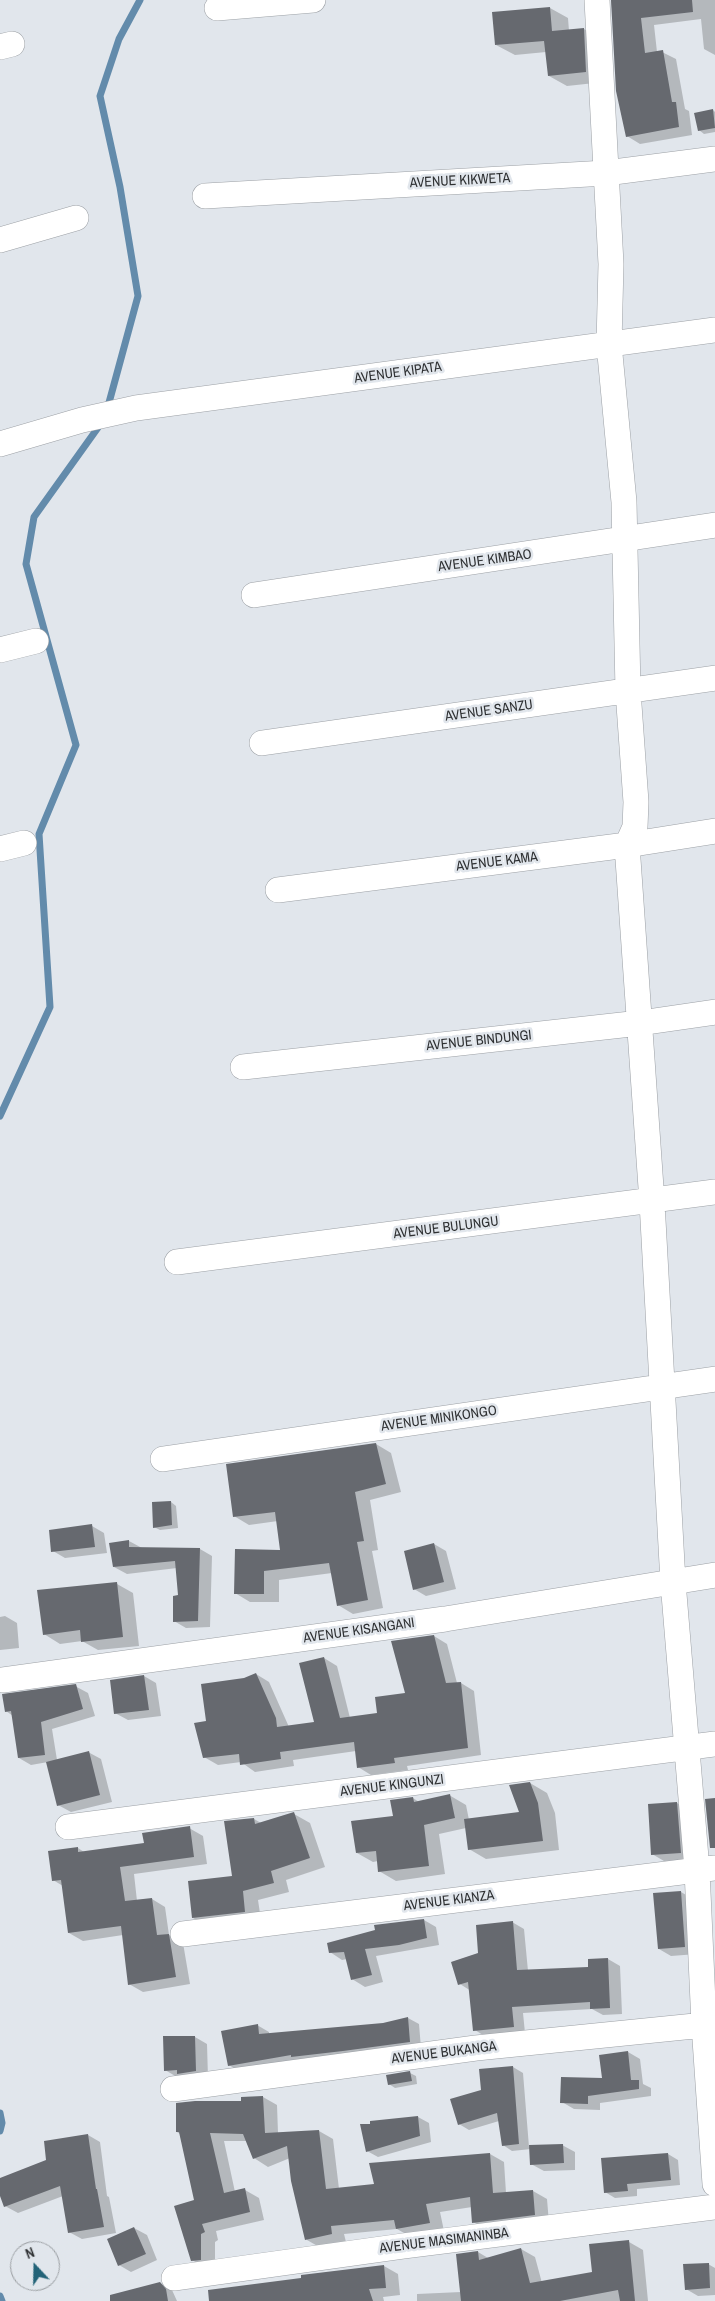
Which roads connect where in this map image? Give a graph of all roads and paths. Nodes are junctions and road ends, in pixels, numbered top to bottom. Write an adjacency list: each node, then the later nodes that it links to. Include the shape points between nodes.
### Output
1 (313, 0): 3 (street)
2 (596, 0): 5 (street)
3 (216, 8)
4 (715, 159): 5 (street, AVENUE KIKWETA)
5 (606, 173): 6 (street, AVENUE KIKWETA); 10 (street, via 611,264)
6 (205, 196)
7 (76, 218): 8 (street)
8 (0, 240)
9 (715, 330): 10 (street, AVENUE KIPATA)
10 (609, 344): 11 (street, AVENUE KIPATA, via 136,408); 13 (street, via 624,502)
11 (0, 444)
12 (715, 525): 13 (street, AVENUE KIMBAO)
13 (624, 540): 14 (street, AVENUE KIMBAO); 18 (street)
14 (254, 595)
15 (36, 642): 16 (street)
16 (0, 650)
17 (715, 678): 18 (street, AVENUE SANZU)
18 (628, 691): 19 (street, AVENUE SANZU); 22 (street, via 636,827)
19 (262, 743)
20 (715, 831): 22 (street, AVENUE KAMA)
21 (24, 843): 23 (street)
22 (627, 845): 24 (street, AVENUE KAMA); 26 (street)
23 (0, 850)
24 (278, 890)
25 (715, 1012): 26 (street, AVENUE BINDUNGI)
26 (640, 1023): 27 (street, AVENUE BINDUNGI); 29 (street)
27 (243, 1067)
28 (715, 1192): 29 (street, AVENUE BULUNGU)
29 (652, 1202): 30 (street, AVENUE BULUNGU); 32 (street)
30 (177, 1262)
31 (715, 1379): 32 (street, AVENUE MINIKONGO)
32 (661, 1388): 33 (street, AVENUE MINIKONGO); 35 (street)
33 (163, 1459)
34 (715, 1575): 35 (street, AVENUE KISANGANI)
35 (673, 1582): 36 (street, AVENUE KISANGANI, via 445,1619); 38 (street)
36 (3, 1680)
37 (715, 1744): 38 (street, AVENUE KINGUNZI)
38 (688, 1748): 39 (street, AVENUE KINGUNZI); 40 (street)
39 (68, 1827)
40 (706, 1869): 41 (street, AVENUE KIANZA); 42 (street)
41 (183, 1934)
42 (710, 2024): 43 (street, AVENUE BUKANGA, via 476,2048); 44 (street)
43 (173, 2089)
44 (715, 2184)
45 (715, 2207): 46 (street, AVENUE MASIMANINBA)
46 (174, 2278)

